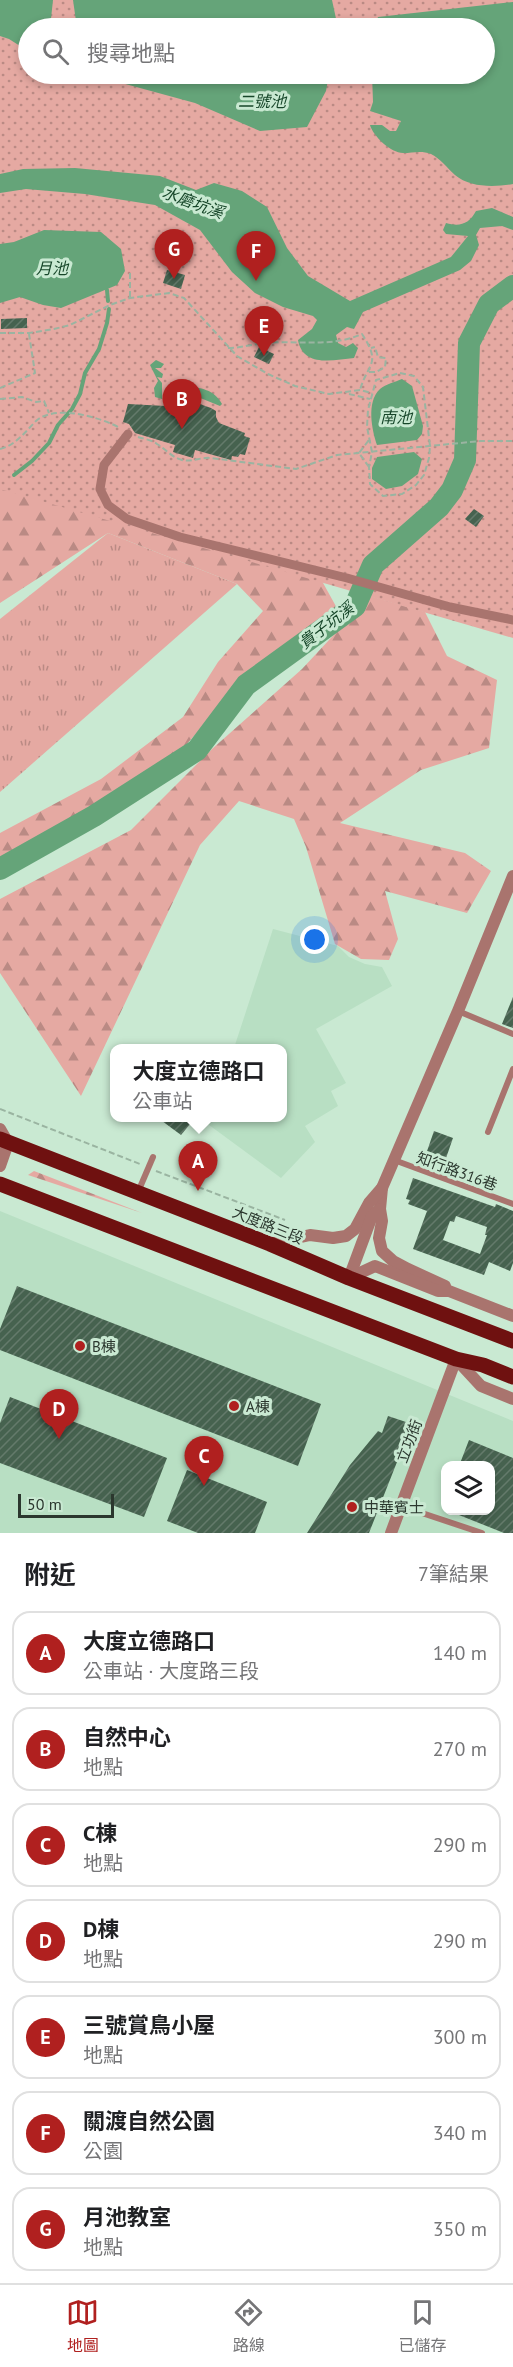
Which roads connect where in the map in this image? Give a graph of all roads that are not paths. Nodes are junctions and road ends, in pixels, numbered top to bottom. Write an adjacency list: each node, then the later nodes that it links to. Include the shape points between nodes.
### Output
1 (128, 434): 2 (street, via 104,465 100,489 108,505 127,519 180,537)
2 (513, 620)
3 (513, 876): 4 (street)
4 (458, 1011): 5 (lane); 11 (street)
5 (513, 1035)
6 (513, 1069): 8 (lane)
7 (0, 1129): 9 (street)
8 (488, 1132)
9 (4, 1141): 12 (street); 15 (main road, 大度路三段)
10 (153, 1157): 15 (lane)
11 (394, 1160): 14 (street); 16 (lane, 知行路316巷)
12 (0, 1166)
13 (0, 1184): 23 (main road)
14 (382, 1188): 17 (street); 18 (street, via 346,1236 310,1235)
15 (138, 1193): 18 (main road, 大度路三段)
16 (513, 1204)
17 (380, 1209): 19 (street, via 372,1216); 20 (street, via 382,1251 393,1261 442,1283)
18 (270, 1244): 19 (main road, 大度路三段)
19 (349, 1278): 20 (street, via 375,1266 438,1291); 22 (main road, 大度路三段)
20 (449, 1291): 21 (street)
21 (513, 1316)
22 (513, 1341)
23 (456, 1359): 24 (main road); 25 (street, via 481,1386); 26 (street, 立功街)
24 (513, 1377)
25 (513, 1399)
26 (401, 1506): 27 (street, 立功街); 28 (lane)
27 (391, 1533)
28 (482, 1533)

